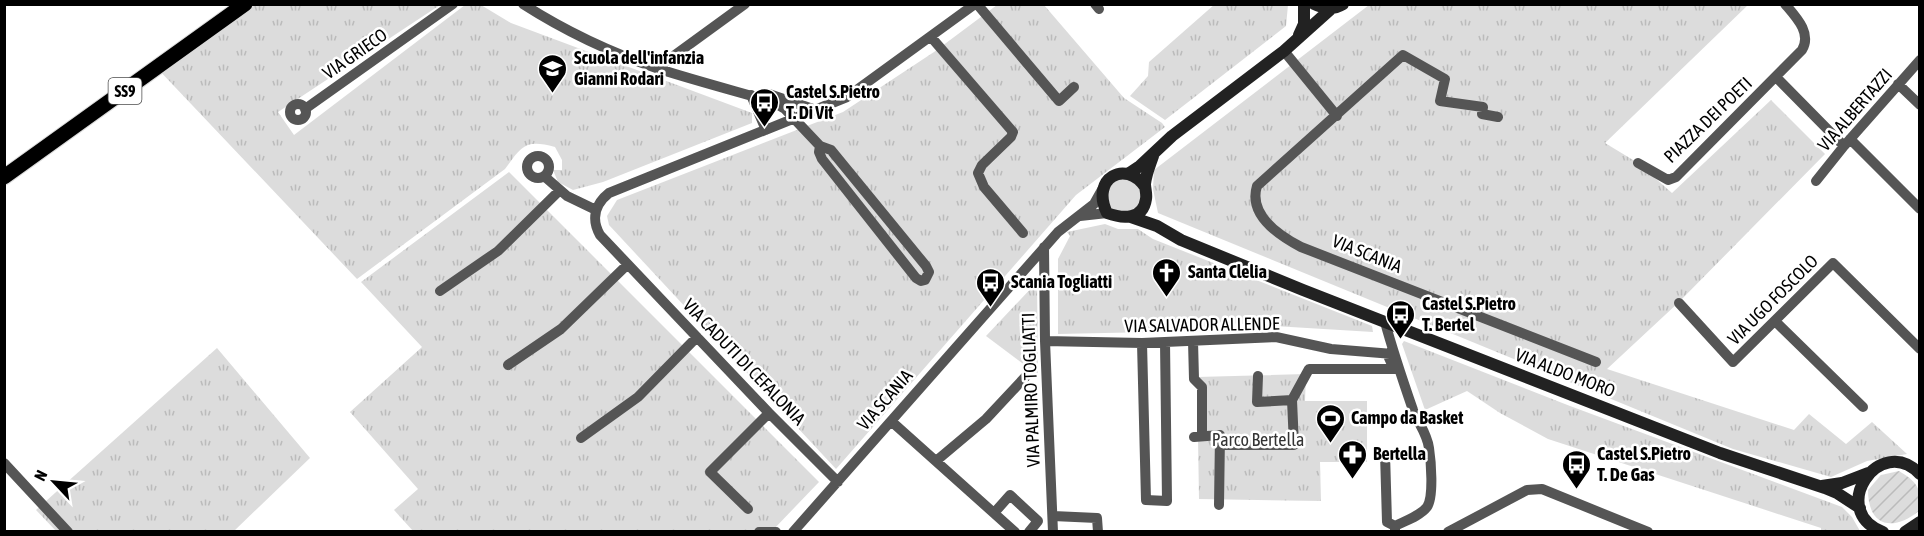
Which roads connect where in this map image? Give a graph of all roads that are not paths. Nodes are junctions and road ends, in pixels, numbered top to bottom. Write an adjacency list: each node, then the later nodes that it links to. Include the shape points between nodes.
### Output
1 (245, 4): 32 (main road, SS9)
2 (453, 4): 20 (street, VIA GRIECO)
3 (523, 4): 14 (street, via 582,37)
4 (746, 4): 14 (street)
5 (976, 4): 10 (street); 17 (street, via 1059,100)
6 (1304, 4): 11 (main road, VIA SCANIA, via 1304,24)
7 (1314, 4): 9 (main road, VIA SCANIA, via 1323,8)
8 (1785, 4): 15 (street, via 1806,37 1805,45)
9 (1338, 6): 11 (main road, VIA SCANIA)
10 (931, 37): 21 (street, via 848,97); 44 (street, via 1013,132 978,173 984,187)
11 (1295, 41): 12 (main road, VIA SCANIA)
12 (1284, 51): 22 (street); 28 (main road, VIA SCANIA)
13 (1920, 60): 16 (street, VIA ALBERTAZZI)
14 (657, 68): 18 (street)
15 (1776, 77): 26 (street, PIAZZA DEI POETI); 29 (street, PIAZZA DEI POETI, via 1676,177 1668,180)
16 (1898, 84): 19 (street); 26 (street, VIA ALBERTAZZI)
17 (1074, 87)
18 (751, 95): 21 (street, via 767,94); 24 (street, via 773,102); 25 (street)
19 (1920, 105)
20 (305, 109)
21 (816, 110): 24 (street)
22 (1337, 116): 23 (street, VIA SCANIA, via 1403,55 1445,79 1440,101 1483,107 1482,114); 59 (street, VIA SCANIA, via 1257,186 1254,200 1272,228 1301,247)
23 (1498, 117)
24 (795, 118): 25 (street); 27 (street)
25 (766, 130): 39 (street, via 609,193)
26 (1847, 143): 33 (street, VIA ALBERTAZZI); 38 (street, PIAZZA DEI POETI)
27 (819, 146): 27 (street, via 822,159 875,228 916,278 925,280 929,272 921,260 831,150)
28 (1154, 152): 30 (main road, VIA SCANIA); 35 (main road)
29 (1638, 164)
30 (1128, 174): 34 (main road, VIA SCANIA, via 1116,175); 35 (main road)
31 (544, 176): 36 (street)
32 (4, 177)
33 (1816, 181)
34 (1103, 187): 40 (main road); 41 (street, VIA SCANIA, via 1094,204)
35 (1144, 187): 37 (main road)
36 (560, 190): 39 (street); 47 (street, via 498,251)
37 (1146, 201): 42 (main road, via 1138,214); 43 (main road)
38 (1920, 209)
39 (596, 210): 46 (street, VIA CADUTI DI CEFALONIA, via 600,235)
40 (1107, 213): 41 (street); 42 (main road, via 1118,218)
41 (1080, 216): 45 (street, VIA SCANIA)
42 (1131, 217): 43 (main road, VIA ALDO MORO)
43 (1157, 226): 50 (main road, VIA ALDO MORO, via 1181,240)
44 (1023, 233)
45 (1044, 247): 53 (street, VIA PALMIRO TOGLIATTI); 66 (street, VIA SCANIA)
46 (627, 265): 52 (street, VIA CADUTI DI CEFALONIA); 60 (street, via 561,329)
47 (440, 291)
48 (1679, 303): 49 (street, VIA UGO FOSCOLO, via 1733,362)
49 (1775, 321): 57 (street, VIA UGO FOSCOLO, via 1833,263); 64 (street)
50 (1385, 322): 51 (main road, VIA ALDO MORO); 58 (street)
51 (1400, 328): 58 (street); 75 (main road, VIA ALDO MORO, via 1720,453)
52 (697, 337): 65 (street, VIA CADUTI DI CEFALONIA); 67 (street, via 638,397)
53 (1045, 341): 56 (street, VIA SALVADOR ALLENDE); 80 (street, VIA PALMIRO TOGLIATTI)
54 (1193, 341): 55 (street, VIA SALVADOR ALLENDE); 58 (street, VIA SALVADOR ALLENDE, via 1276,337 1331,349); 68 (street, via 1194,379 1202,387 1198,436 1220,435)
55 (1165, 342): 56 (street, VIA SALVADOR ALLENDE); 56 (street, via 1167,501 1146,500)
56 (1142, 343)
57 (1920, 349)
58 (1389, 351): 63 (street, via 1394,369 1309,369); 82 (street, via 1423,427 1429,448 1431,494 1421,513)
59 (1596, 362)
60 (508, 365)
61 (1028, 374): 70 (street, via 986,419)
62 (1258, 376): 63 (street, via 1257,402)
63 (1292, 400): 68 (street, via 1294,445)
64 (1863, 407)
65 (769, 414): 74 (street, VIA CADUTI DI CEFALONIA); 77 (street, via 710,472)
66 (891, 421): 70 (street); 74 (street, VIA SCANIA)
67 (580, 438)
68 (1220, 445): 76 (street)
69 (1385, 453): 82 (street, via 1387,522)
70 (936, 461): 78 (street)
71 (4, 463): 83 (street)
72 (1870, 472): 73 (main road, VIA ALDO MORO, via 1893,463 1910,466); 75 (main road, VIA ALDO MORO, via 1842,483); 79 (main road, via 1860,489)
73 (1920, 474)
74 (838, 482): 86 (street, VIA SCANIA)
75 (1816, 485): 79 (main road, VIA ALDO MORO, via 1837,493)
76 (1219, 506)
77 (748, 509)
78 (994, 513): 87 (street); 88 (street, via 1010,495 1038,521)
79 (1862, 513): 93 (main road); 94 (main road, VIA ALDO MORO, via 1871,525)
80 (1053, 516): 89 (street, VIA PALMIRO TOGLIATTI); 90 (street, via 1097,518)
81 (1920, 522): 95 (main road)
82 (1395, 529)
83 (68, 531)
84 (759, 531): 85 (street)
85 (776, 531)
86 (793, 531)
87 (1015, 531)
88 (1029, 531)
89 (1053, 531)
90 (1098, 531)
91 (1448, 531): 92 (street, via 1535,488)
92 (1644, 531)
93 (1869, 531)
94 (1883, 531)
95 (1906, 531)

